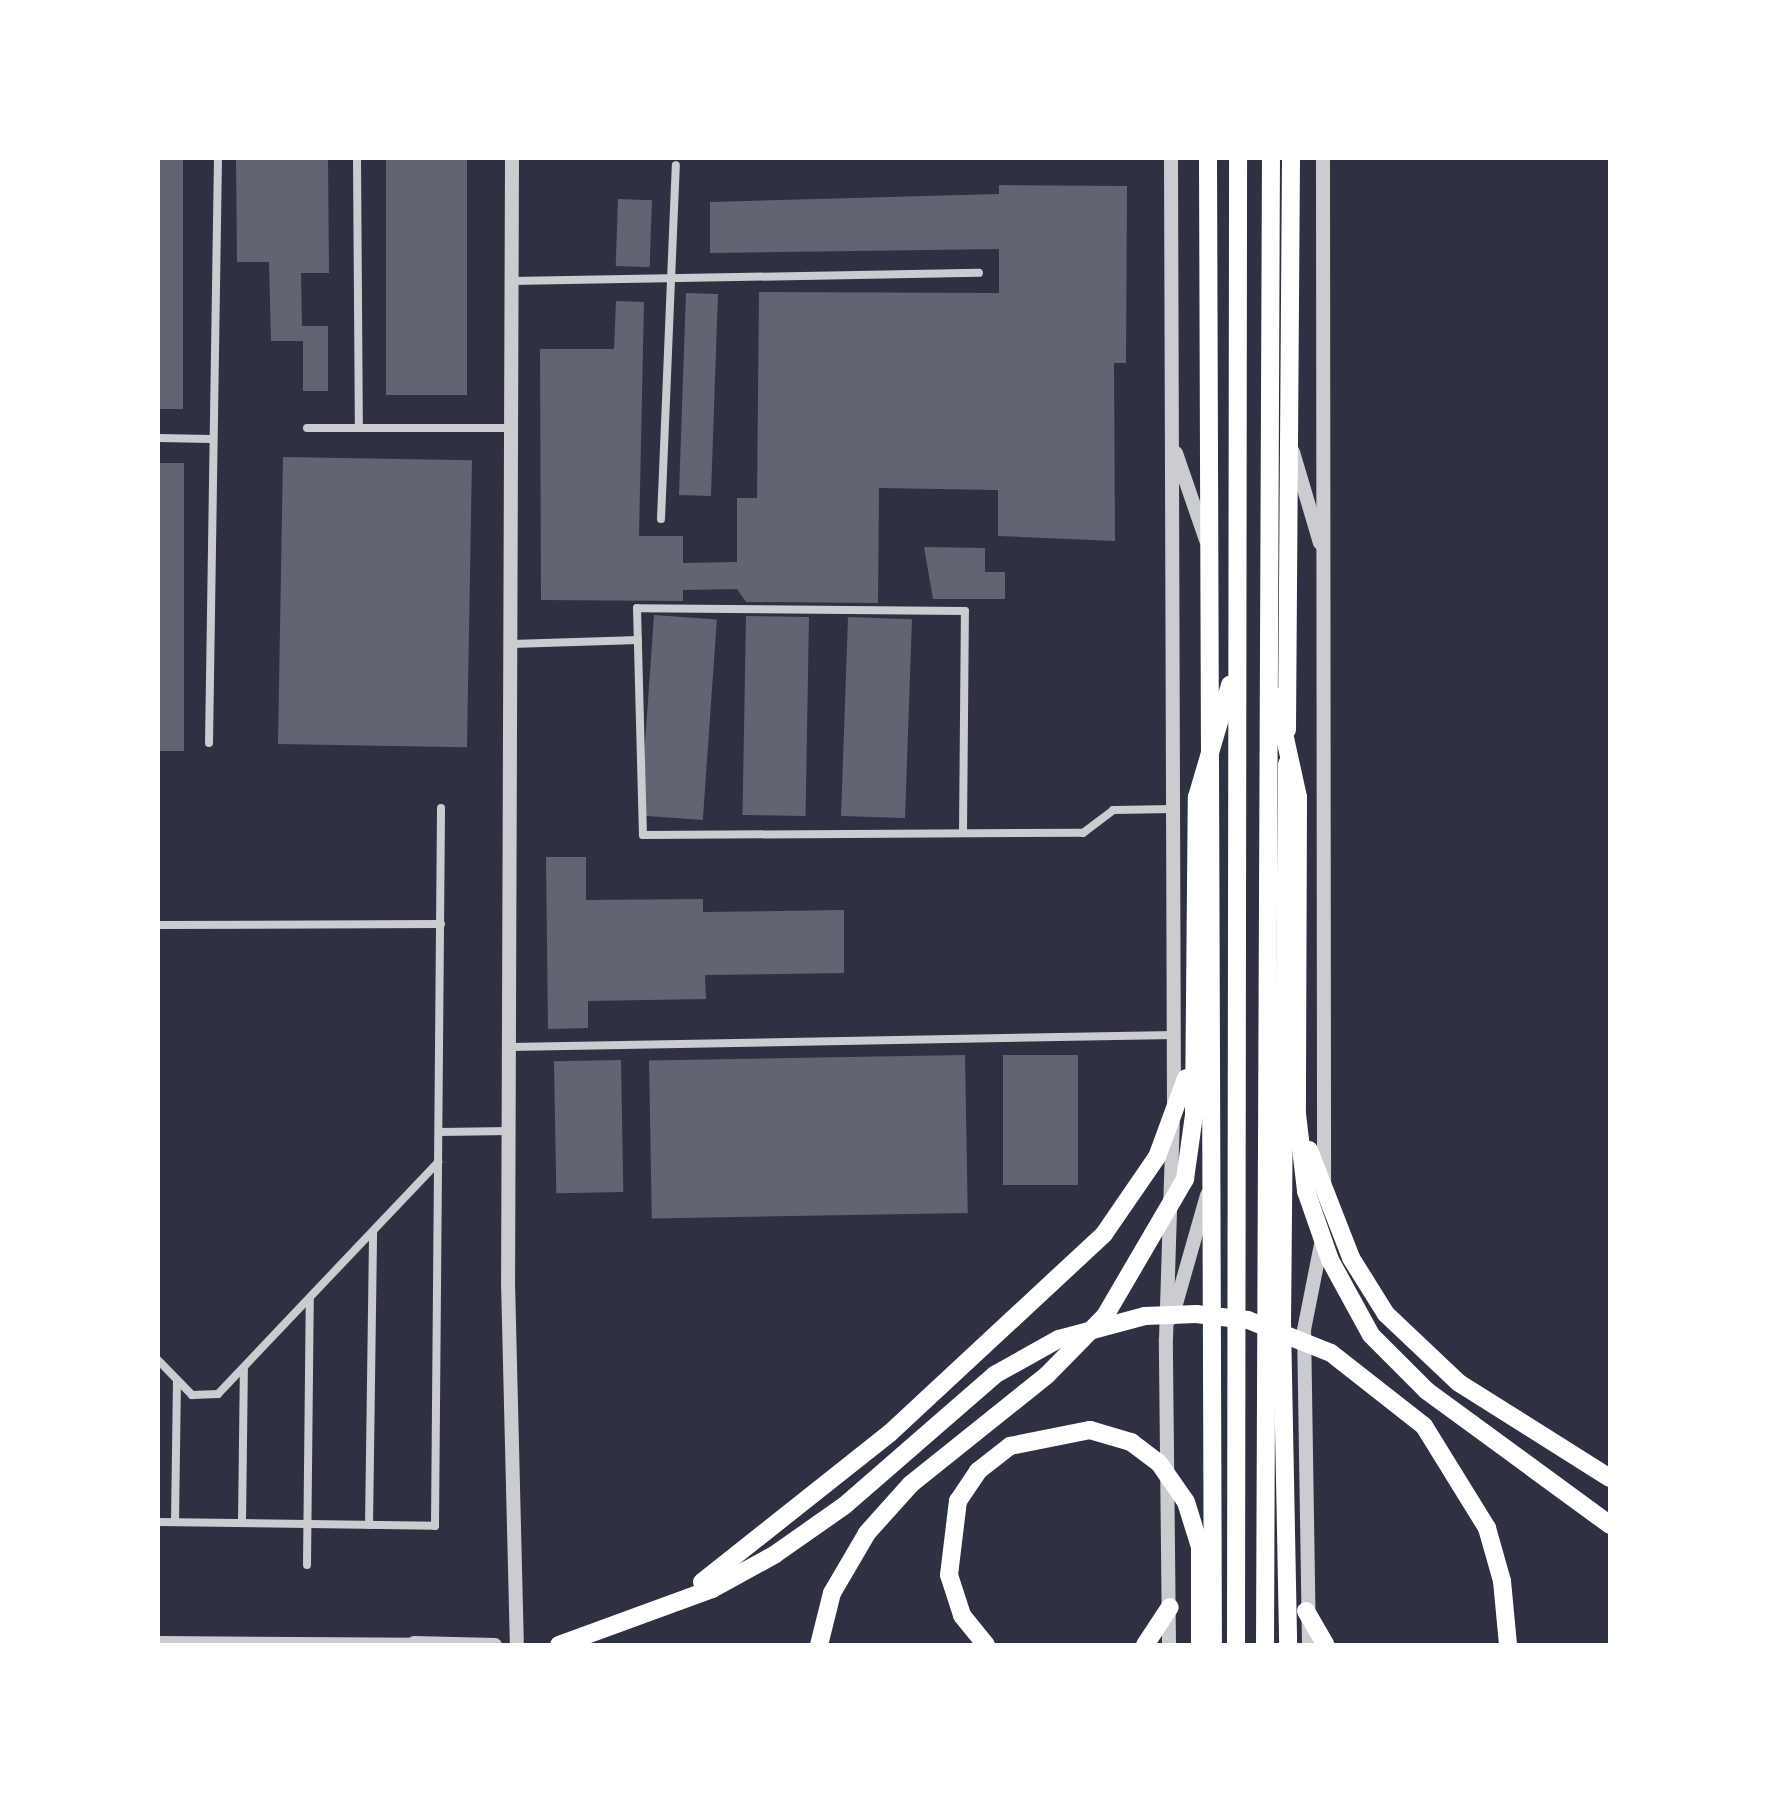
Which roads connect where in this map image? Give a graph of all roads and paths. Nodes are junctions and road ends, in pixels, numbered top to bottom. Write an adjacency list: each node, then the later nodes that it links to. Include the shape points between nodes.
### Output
1 (218, 158): 18 (street)
2 (357, 158): 15 (street)
3 (512, 158): 13 (street)
4 (1171, 158): 20 (street)
5 (1208, 158): 23 (main road)
6 (1238, 158): 26 (main road)
7 (1271, 158): 27 (main road)
8 (1291, 158): 19 (main road)
9 (1323, 158): 22 (street)
10 (676, 165): 12 (street)
11 (979, 273): 12 (street)
12 (671, 278): 13 (street); 21 (street)
13 (512, 281): 16 (street)
14 (307, 428): 15 (street)
15 (359, 428): 16 (street)
16 (512, 428): 25 (street)
17 (158, 438): 18 (street)
18 (212, 439): 28 (street)
19 (1290, 441): 22 (street); 72 (main road, via 1282,1308)
20 (1172, 442): 23 (street); 30 (street)
21 (661, 519)
22 (1324, 559): 57 (street, via 1323,1236 1304,1330)
23 (1213, 560): 41 (main road)
24 (638, 640): 25 (street); 31 (street, via 643,835); 31 (street, via 637,608 965,611)
25 (512, 644): 36 (street)
26 (1237, 663): 34 (main road, via 1197,797); 70 (main road)
27 (1269, 664): 37 (main road, via 1298,797); 71 (main road)
28 (209, 743)
29 (441, 808): 32 (street)
30 (1174, 809): 31 (street, via 1113,810 1083,833); 35 (street)
31 (963, 832)
32 (441, 924): 33 (street); 39 (street)
33 (158, 925)
34 (1195, 1033): 58 (main road, via 1181,1102 1157,1157 1104,1234 890,1433 737,1560); 64 (main road, via 1185,1179 1154,1243 1105,1316 1047,1375 911,1484 867,1533 832,1593)
35 (1174, 1035): 36 (street); 44 (street)
36 (510, 1047): 38 (street)
37 (1297, 1114): 48 (main road, via 1351,1258 1386,1314 1459,1383); 54 (main road, via 1306,1191 1330,1260 1371,1335 1427,1391)
38 (509, 1131): 39 (street); 62 (street)
39 (439, 1132): 40 (street)
40 (438, 1162): 42 (street); 53 (street, via 435,1526)
41 (1210, 1187): 44 (street); 69 (main road)
42 (373, 1232): 43 (street); 53 (street)
43 (310, 1299): 46 (street); 52 (street)
44 (1166, 1339): 56 (street)
45 (158, 1360): 47 (street)
46 (244, 1369): 47 (street, via 218,1394 192,1395); 51 (street)
47 (177, 1381): 50 (street)
48 (1610, 1478)
49 (158, 1522): 50 (street)
50 (175, 1522): 51 (street)
51 (242, 1523): 52 (street)
52 (307, 1524): 53 (street); 55 (street)
53 (369, 1525)
54 (1610, 1525)
55 (307, 1565)
56 (1170, 1607): 66 (main road); 67 (street)
57 (1306, 1611): 73 (street); 74 (main road)
58 (649, 1616): 63 (main road); 75 (main road, via 774,1555 844,1506 996,1374 1046,1346 1110,1322 1196,1314 1248,1320 1331,1353 1424,1426 1487,1528 1502,1581)
59 (158, 1643): 60 (street)
60 (417, 1644): 61 (street)
61 (495, 1645)
62 (517, 1645)
63 (559, 1645)
64 (819, 1645)
65 (986, 1645): 68 (main road, via 962,1615 949,1575 958,1501 978,1471 1010,1446 1090,1430 1131,1442 1159,1463 1186,1502 1200,1547)
66 (1145, 1645)
67 (1169, 1645)
68 (1200, 1645)
69 (1213, 1645)
70 (1236, 1645)
71 (1265, 1645)
72 (1288, 1645)
73 (1309, 1645)
74 (1326, 1645)
75 (1508, 1645)

